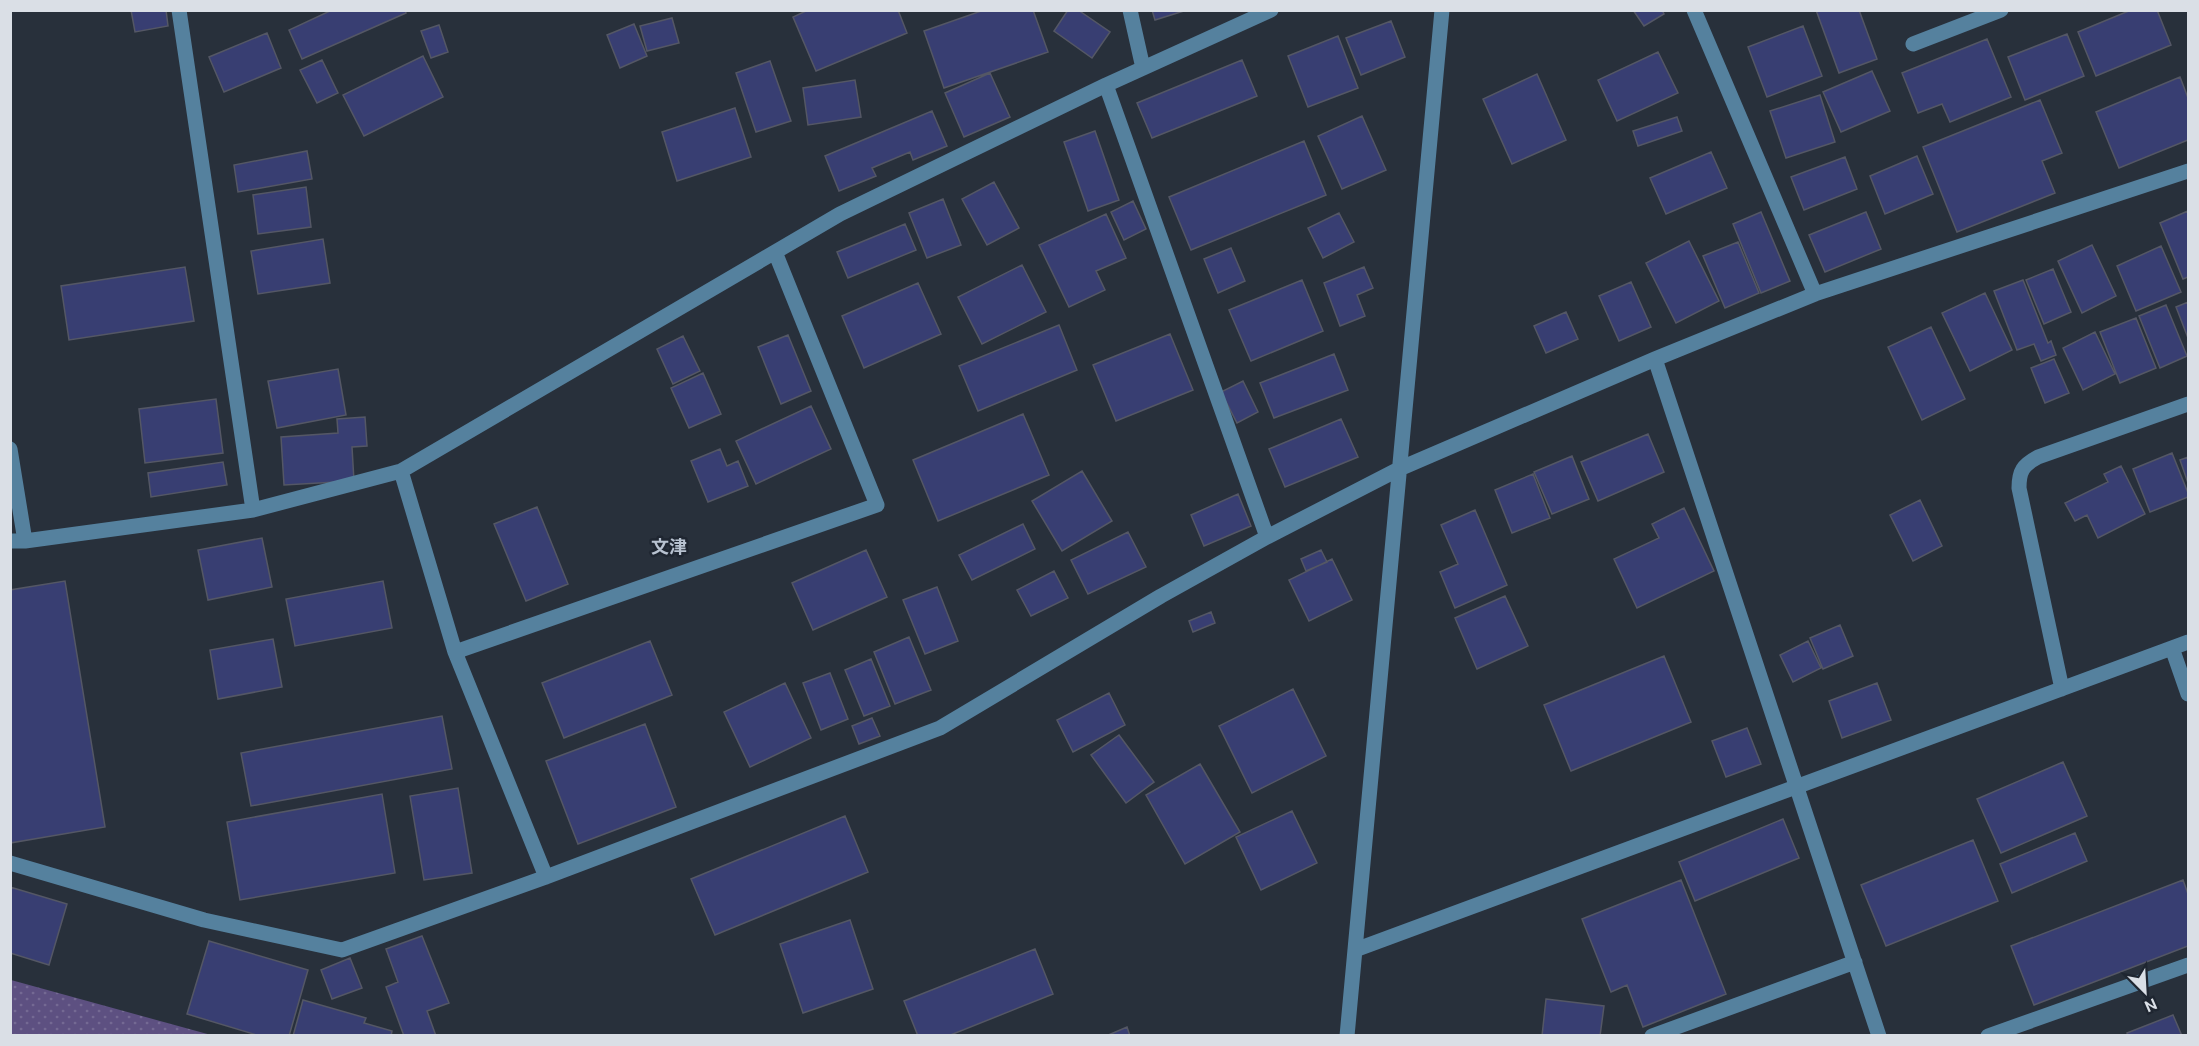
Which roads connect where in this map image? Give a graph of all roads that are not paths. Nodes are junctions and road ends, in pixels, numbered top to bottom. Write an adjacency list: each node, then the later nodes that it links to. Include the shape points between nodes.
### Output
1 (179, 10): 18 (street)
2 (1130, 10): 8 (street)
3 (1442, 10): 16 (street)
4 (1694, 10): 12 (street)
5 (2001, 10): 7 (street)
6 (1269, 11): 8 (street)
7 (1913, 44)
8 (1143, 68): 9 (street)
9 (1106, 85): 11 (street, via 840,214); 19 (street)
10 (2188, 171): 12 (street)
11 (775, 252): 17 (street); 23 (street, via 877,505)
12 (1815, 294): 13 (street)
13 (1655, 359): 16 (street); 26 (street)
14 (2188, 404): 24 (street, via 2038,458 2025,464 2019,474)
15 (10, 449): 20 (street)
16 (1399, 469): 19 (street); 29 (street)
17 (401, 471): 18 (street); 23 (street)
18 (253, 510): 20 (street)
19 (1267, 537): 28 (street, via 940,728)
20 (18, 541)
21 (2188, 642): 22 (street)
22 (2172, 648): 24 (street); 25 (street)
23 (455, 652): 28 (street)
24 (2062, 689): 26 (street)
25 (2188, 694)
26 (1798, 787): 29 (street); 30 (street)
27 (10, 862): 28 (street, via 204,920 342,950)
28 (546, 877)
29 (1355, 950): 32 (street)
30 (1856, 962): 33 (street); 34 (street)
31 (2188, 965): 35 (street)
32 (1347, 1035)
33 (1652, 1035)
34 (1880, 1035)
35 (1988, 1035)

